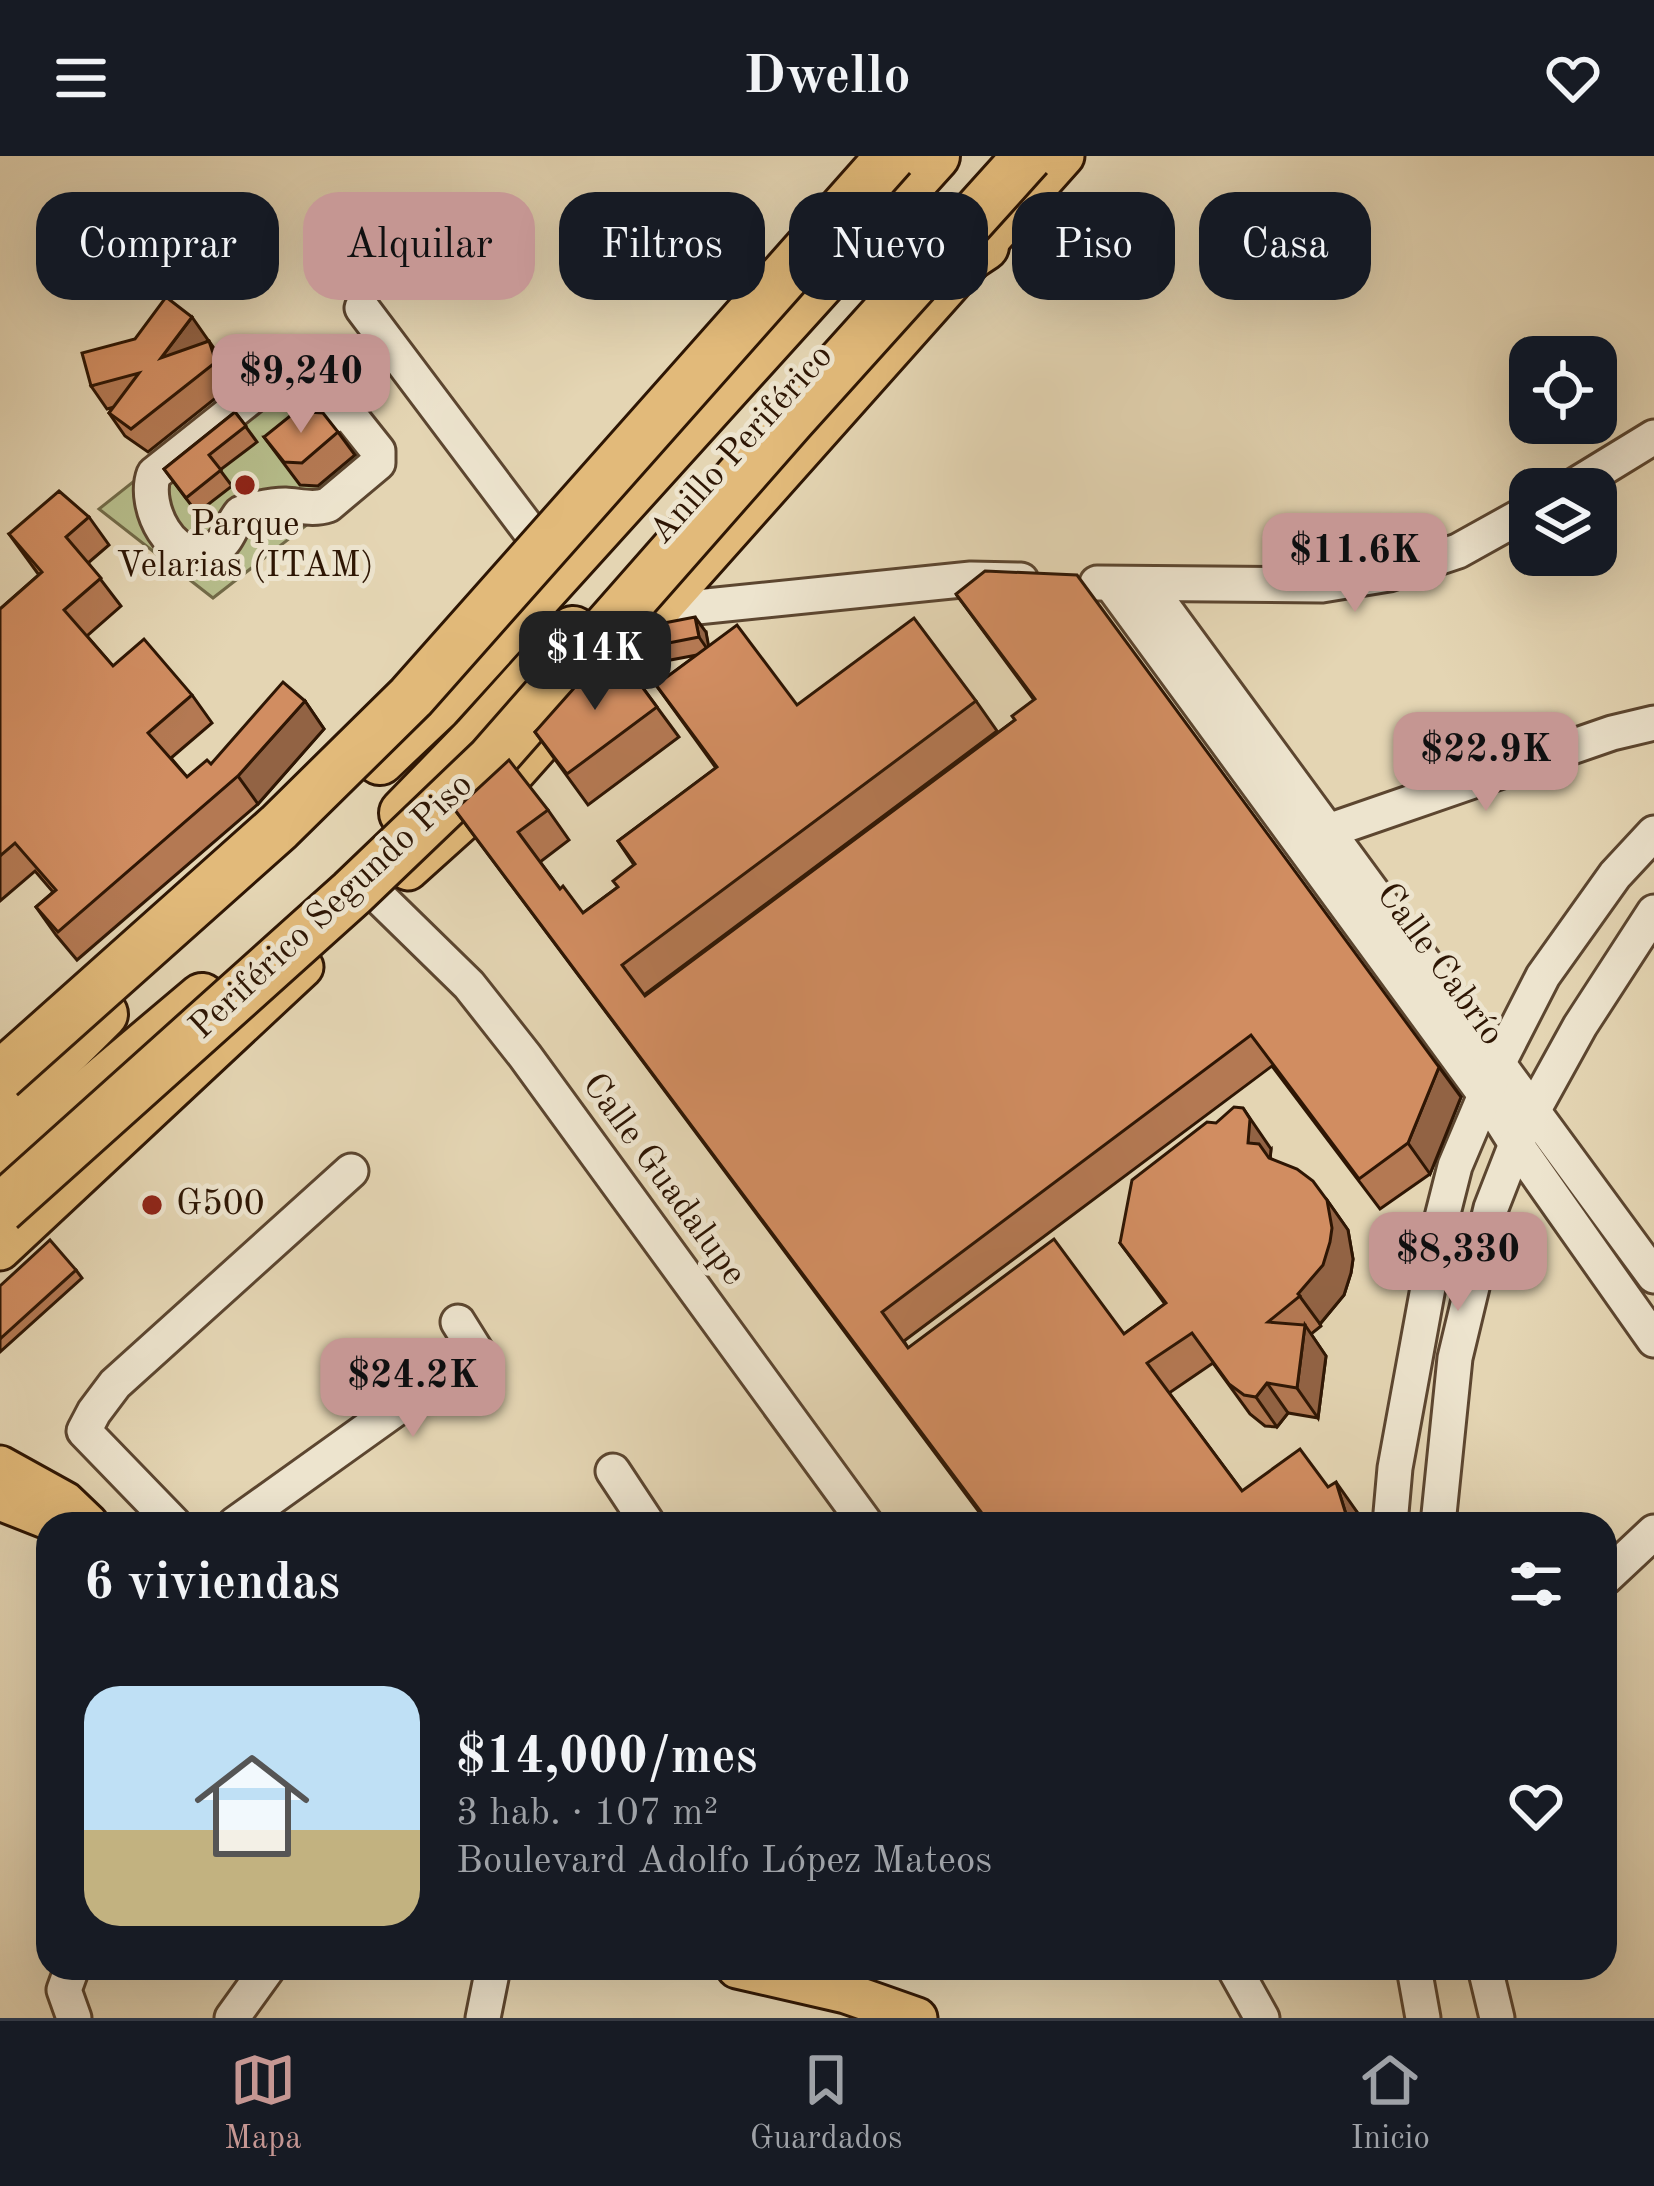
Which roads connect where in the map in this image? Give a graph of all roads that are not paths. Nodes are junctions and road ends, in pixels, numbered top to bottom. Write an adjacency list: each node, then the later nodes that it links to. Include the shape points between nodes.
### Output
1 (868, 156): 8 (main road)
2 (891, 156): 31 (highway, bridge, via 411,697)
3 (934, 156): 17 (highway, Anillo Periférico)
4 (1003, 156): 14 (highway, Anillo Periférico)
5 (1028, 156): 37 (highway, Periférico Segundo Piso, bridge, via 491,760)
6 (1064, 156): 7 (main road)
7 (988, 242)
8 (765, 272)
9 (740, 300): 20 (main road)
10 (749, 300): 17 (highway)
11 (902, 300): 14 (highway)
12 (936, 300): 23 (main road)
13 (362, 308): 20 (street)
14 (830, 347): 27 (highway, Anillo Periférico, via 476,739)
15 (300, 370): 15 (street, via 266,385 154,474 151,501 174,542 211,551 241,513 328,505 378,463 378,451 343,407 333,416 311,404)
16 (1654, 437): 18 (street)
17 (680, 438): 31 (highway, Anillo Periférico, via 437,706 302,835 68,1047)
18 (1603, 468)
19 (1509, 523): 22 (street, via 1389,574 1322,585)
20 (532, 534): 31 (main road, via 288,801)
21 (1111, 584): 22 (street); 23 (street, via 971,578); 26 (street, Calle Cabrío)
22 (1148, 586): 26 (street, Calle Cabrío)
23 (658, 611): 27 (main road, via 508,780)
24 (1654, 723): 26 (street)
25 (1654, 832): 30 (street, via 1543,976)
26 (1314, 836): 30 (street, Calle Cabrío); 32 (street, Calle Cabrío)
27 (357, 890): 29 (highway); 35 (highway, Anillo Periférico); 39 (main road); 50 (street, Calle Guadalupe, via 469,986)
28 (1654, 912): 33 (street)
29 (290, 935)
30 (1499, 1062): 32 (street); 33 (street, Calle Cabrío)
31 (4, 1082)
32 (1484, 1095): 34 (street, Calle Cabrío); 51 (street, via 1438,1233)
33 (1533, 1111): 34 (street); 38 (street, Calle Cabrío)
34 (1516, 1144): 42 (street, Calle Cabrío); 52 (street, via 1455,1358)
35 (0, 1169)
36 (351, 1171): 47 (street, via 115,1384 94,1412 84,1431)
37 (0, 1209)
38 (1643, 1240): 40 (street, Calle Cabrío)
39 (0, 1250)
40 (1654, 1276)
41 (458, 1322): 48 (street, via 478,1354)
42 (1654, 1340)
43 (0, 1466): 46 (main road)
44 (613, 1471): 49 (street)
45 (0, 1501): 53 (main road)
46 (75, 1512)
47 (162, 1512)
48 (252, 1512)
49 (640, 1512)
50 (857, 1512)
51 (1391, 1512)
52 (1439, 1512)
53 (36, 1515)
54 (1654, 1532): 55 (street)
55 (1617, 1567)
56 (68, 1980): 63 (street)
57 (259, 1980): 64 (street)
58 (491, 1980): 65 (street)
59 (789, 1980): 66 (main road)
60 (1241, 1980): 67 (street)
61 (1416, 1980): 68 (street)
62 (1487, 1980): 69 (street)
63 (74, 2018)
64 (232, 2018)
65 (483, 2018)
66 (917, 2018)
67 (1262, 2018)
68 (1424, 2018)
69 (1496, 2018)

